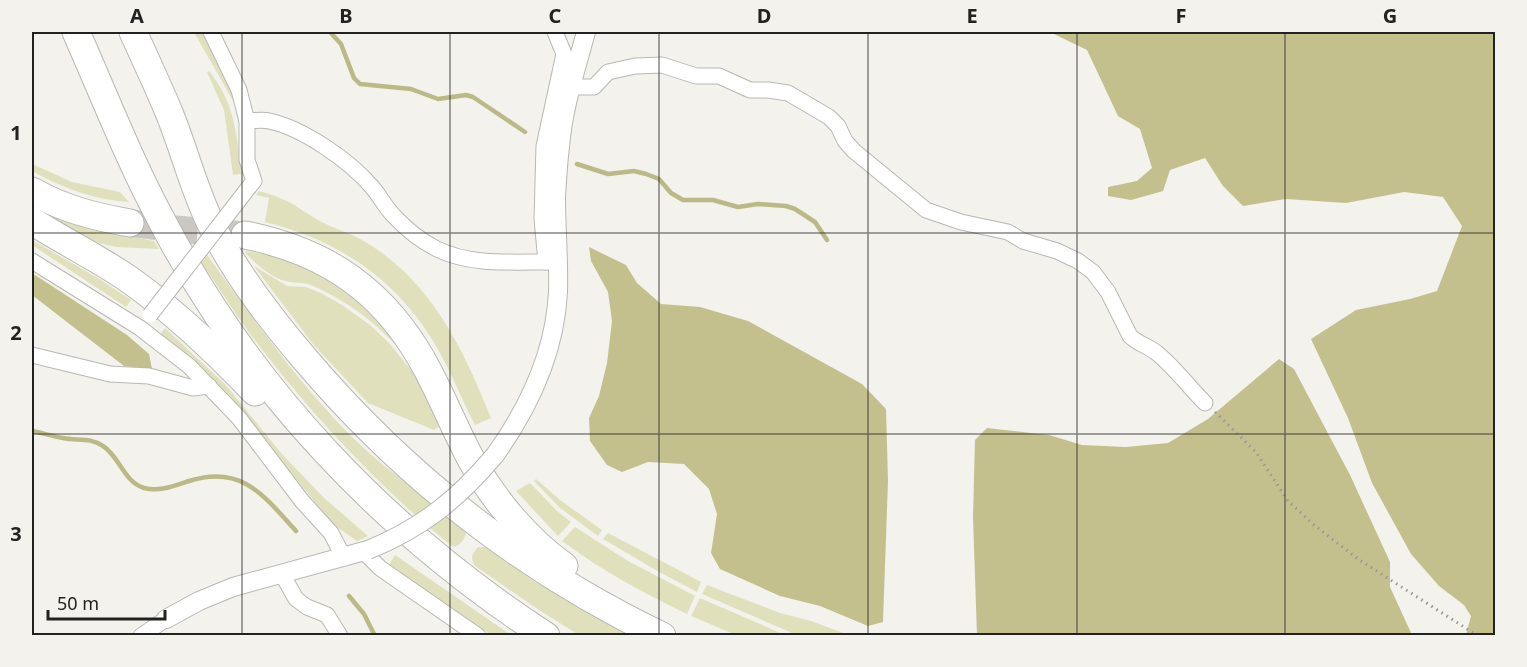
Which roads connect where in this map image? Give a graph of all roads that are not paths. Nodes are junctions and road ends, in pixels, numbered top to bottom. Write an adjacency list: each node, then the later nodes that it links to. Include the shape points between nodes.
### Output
1 (76, 32): 20 (highway, via 157,212 218,316 318,443 356,483)
2 (134, 32): 27 (highway, via 169,111 211,224 256,298 320,377 399,459 476,524 569,586)
3 (211, 32): 7 (street, via 239,90)
4 (555, 32): 13 (street, via 564,54 544,146 542,219)
5 (586, 32): 6 (street)
6 (572, 87): 13 (street, via 559,154); 17 (street, via 594,87 608,72 662,64 696,76 719,76 750,90 788,93 829,117 854,151 926,210 1008,232 1057,251 1094,272 1130,336 1161,356)
7 (247, 121): 13 (street, via 268,120 317,143 372,186 393,216 439,250 468,259); 14 (street, bridge, via 247,160 254,181)
8 (32, 191): 10 (highway, via 86,214)
9 (32, 220): 20 (highway, via 126,278 178,319 337,474)
10 (130, 223)
11 (245, 235): 28 (highway, via 307,252 368,292 417,352 472,462 520,526 584,580)
12 (32, 261): 14 (street)
13 (552, 262): 18 (street, bridge, via 555,318 544,366 525,410 495,455 455,499 414,528)
14 (140, 328): 16 (street)
15 (32, 355): 16 (street, via 110,374 149,376 193,388)
16 (209, 386): 19 (street, via 331,533)
17 (1205, 403)
18 (366, 551): 19 (street); 25 (street, via 380,568)
19 (344, 558): 21 (street)
20 (454, 571): 26 (highway)
21 (282, 574): 22 (street, via 233,587); 24 (street, via 296,599 327,615)
22 (166, 619): 23 (street)
23 (141, 636)
24 (340, 636)
25 (478, 636)
26 (546, 636)
27 (662, 636)
28 (679, 636)

